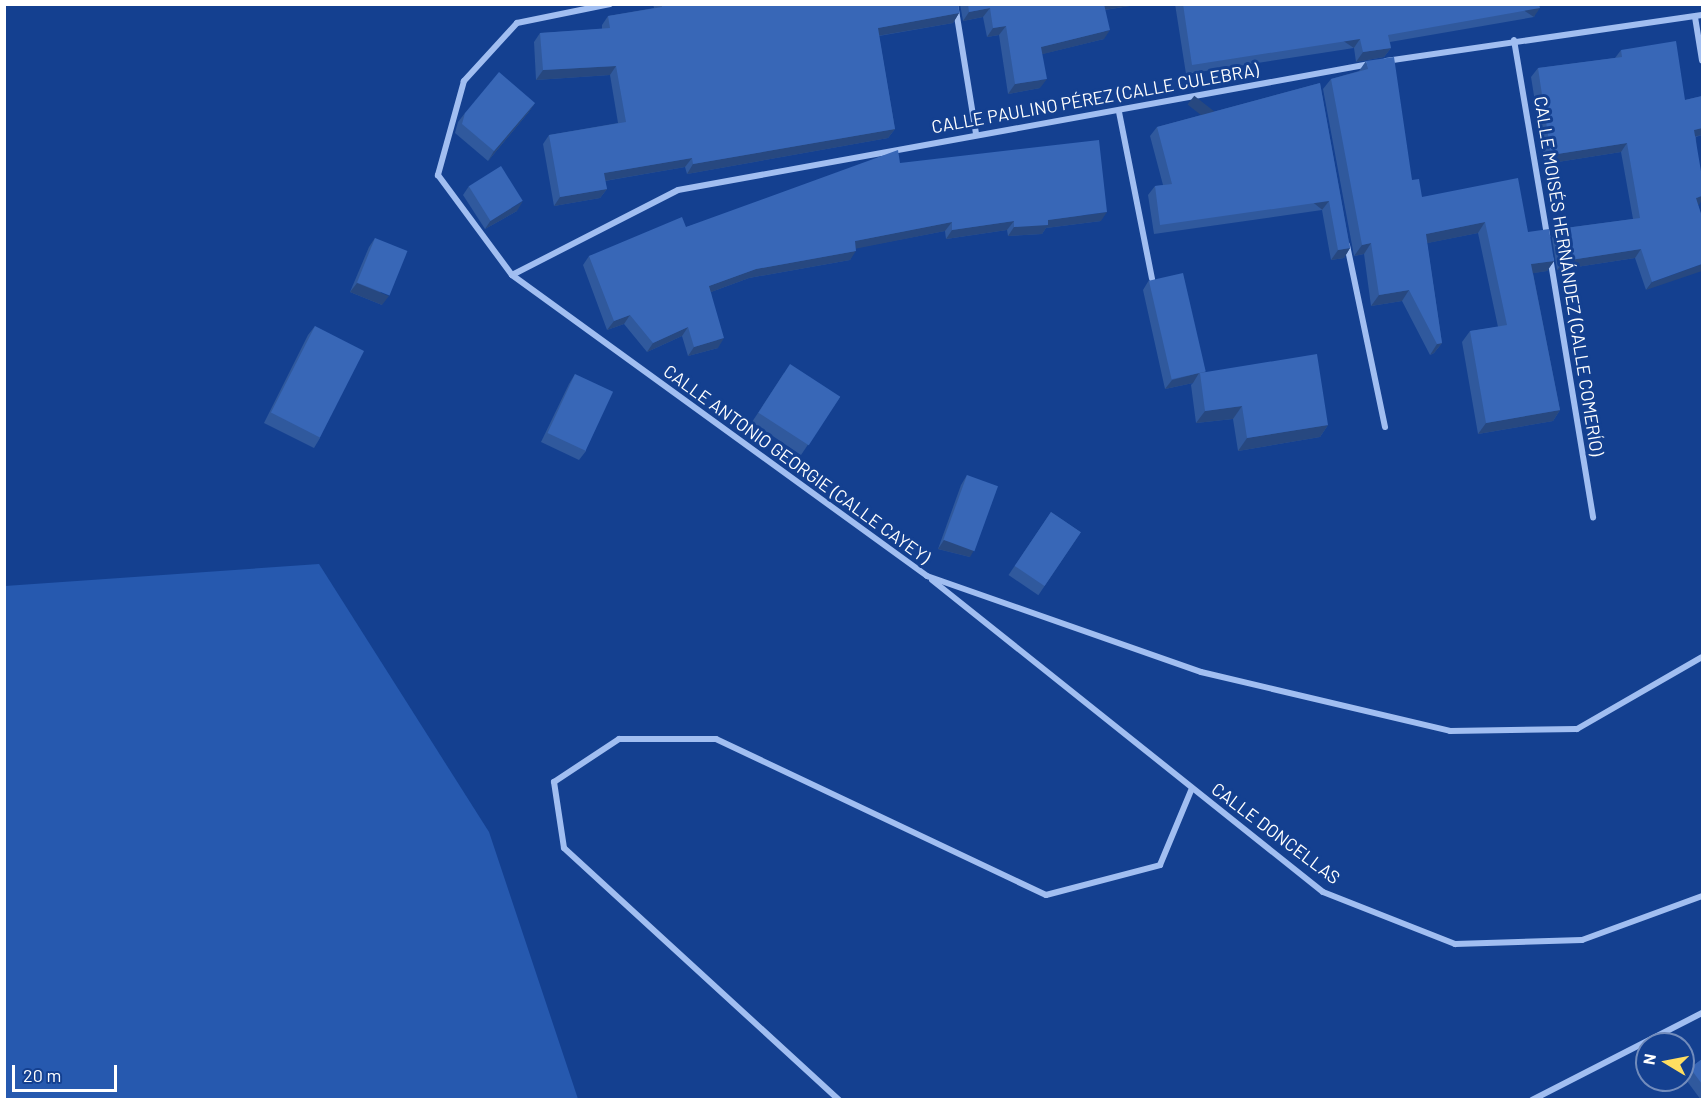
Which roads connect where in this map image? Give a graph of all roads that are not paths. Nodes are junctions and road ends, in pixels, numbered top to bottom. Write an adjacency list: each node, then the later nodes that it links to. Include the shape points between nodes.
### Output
1 (610, 4): 11 (street, CALLE ANTONIO GEORGIE (CALLE CAYEY), via 517,23 464,81 438,175)
2 (955, 4): 9 (street)
3 (1699, 16): 4 (street, CALLE PAULINO PÉREZ (CALLE CULEBRA)); 5 (street)
4 (1514, 40): 6 (street, CALLE PAULINO PÉREZ (CALLE CULEBRA)); 14 (street, CALLE MOISÉS HERNÁNDEZ (CALLE COMERÍO))
5 (1702, 60)
6 (1315, 73): 7 (street); 8 (street, CALLE PAULINO PÉREZ (CALLE CULEBRA))
7 (1317, 84)
8 (1119, 112): 9 (street, CALLE PAULINO PÉREZ (CALLE CULEBRA)); 12 (street)
9 (976, 134): 11 (street, CALLE PAULINO PÉREZ (CALLE CULEBRA), via 678,190)
10 (1345, 235): 13 (street, via 1373,385)
11 (512, 275): 15 (street, CALLE ANTONIO GEORGIE (CALLE CAYEY))
12 (1152, 279)
13 (1385, 427)
14 (1593, 517)
15 (927, 576): 16 (street, CALLE ANTONIO GEORGIE (CALLE CAYEY), via 1201,672 1450,731 1577,729); 17 (street, CALLE DONCELLAS)
16 (1702, 657)
17 (1192, 788): 18 (street, CALLE DONCELLAS, via 1323,892 1455,944 1582,940); 20 (street, via 1160,865 1046,895 716,739 619,739 554,782 564,848)
18 (1702, 896)
19 (1702, 1013): 21 (street)
20 (839, 1100)
21 (1532, 1100)

